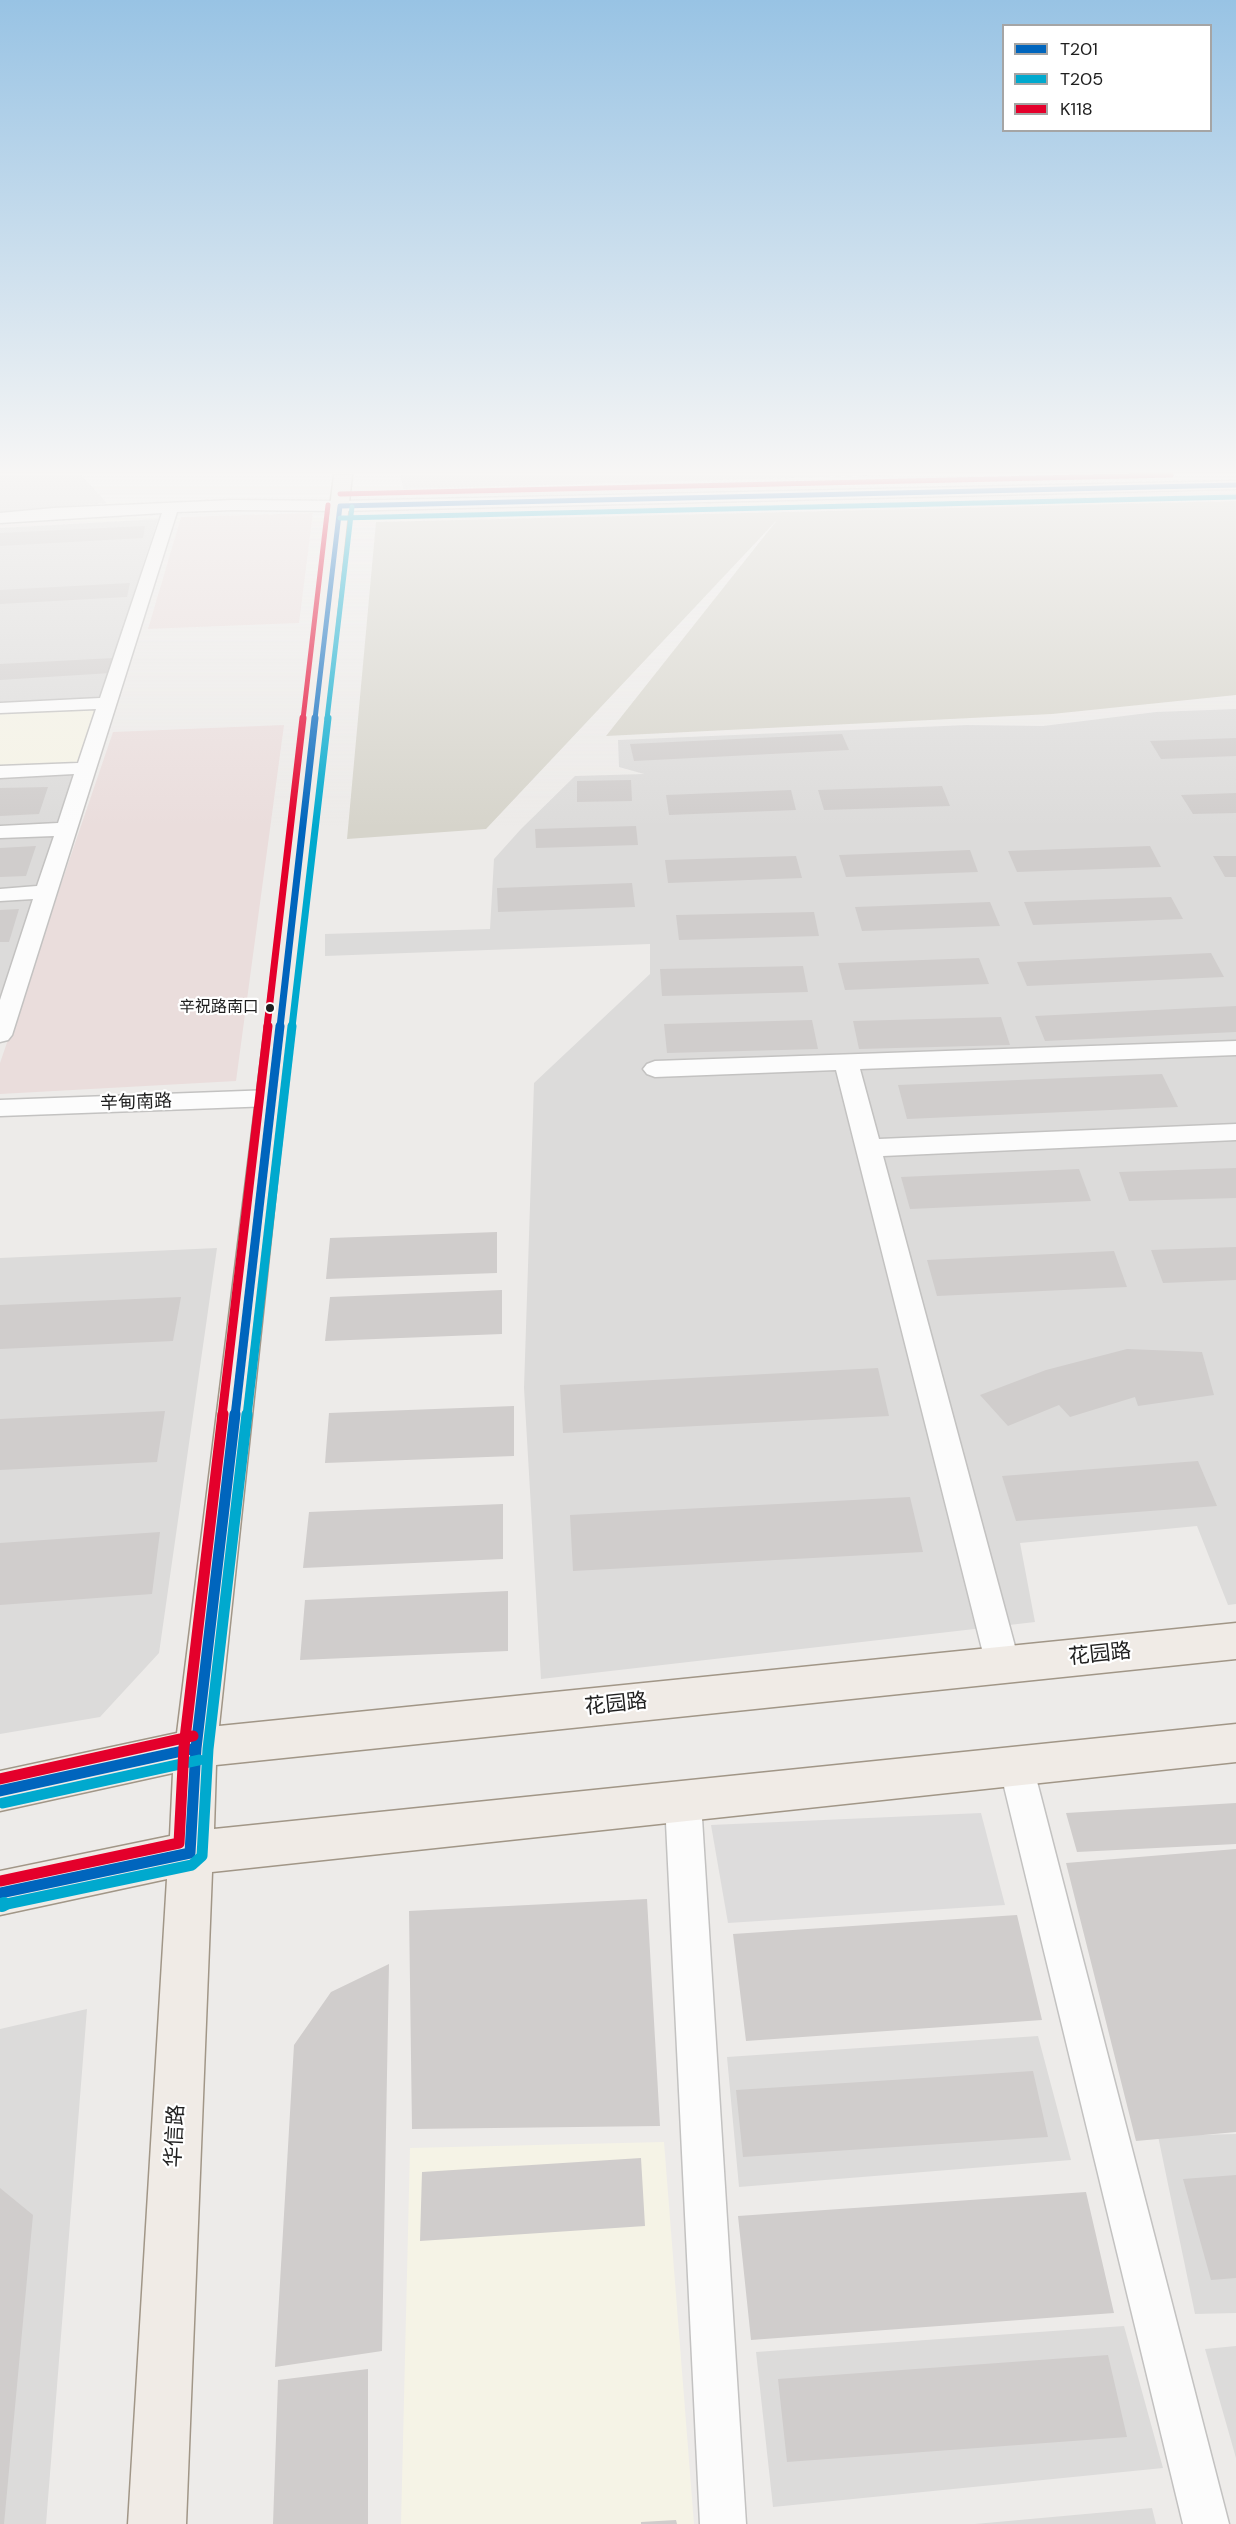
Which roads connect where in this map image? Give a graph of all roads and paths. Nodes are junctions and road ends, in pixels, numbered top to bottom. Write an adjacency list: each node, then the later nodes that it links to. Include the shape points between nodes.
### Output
1 (143, 593): 3 (street)
2 (330, 593): 17 (main road, 华信路)
3 (107, 703): 4 (street); 5 (street)
4 (0, 708)
5 (87, 768): 6 (street); 7 (street)
6 (0, 772)
7 (67, 829): 8 (street); 9 (street)
8 (0, 832)
9 (46, 892): 10 (street); 11 (street)
10 (0, 895)
11 (24, 962): 12 (street); 13 (street)
12 (0, 963)
13 (0, 1035)
14 (1236, 1048): 15 (street)
15 (846, 1062): 16 (street); 20 (street)
16 (655, 1069)
17 (272, 1098): 18 (street, 辛甸南路); 24 (main road, 华信路)
18 (0, 1108)
19 (1236, 1132): 20 (street)
20 (870, 1148): 22 (street)
21 (1236, 1641): 22 (main road, 花园路)
22 (1003, 1665): 24 (main road, 花园路)
23 (1236, 1743): 25 (main road)
24 (196, 1748): 26 (main road, 花园路); 28 (main road, 华信路)
25 (1016, 1766): 27 (main road); 32 (street)
26 (0, 1791)
27 (683, 1802): 28 (main road); 31 (street)
28 (190, 1853): 29 (main road); 30 (main road, 华信路)
29 (0, 1893)
30 (158, 2524)
31 (723, 2524)
32 (1206, 2524)

